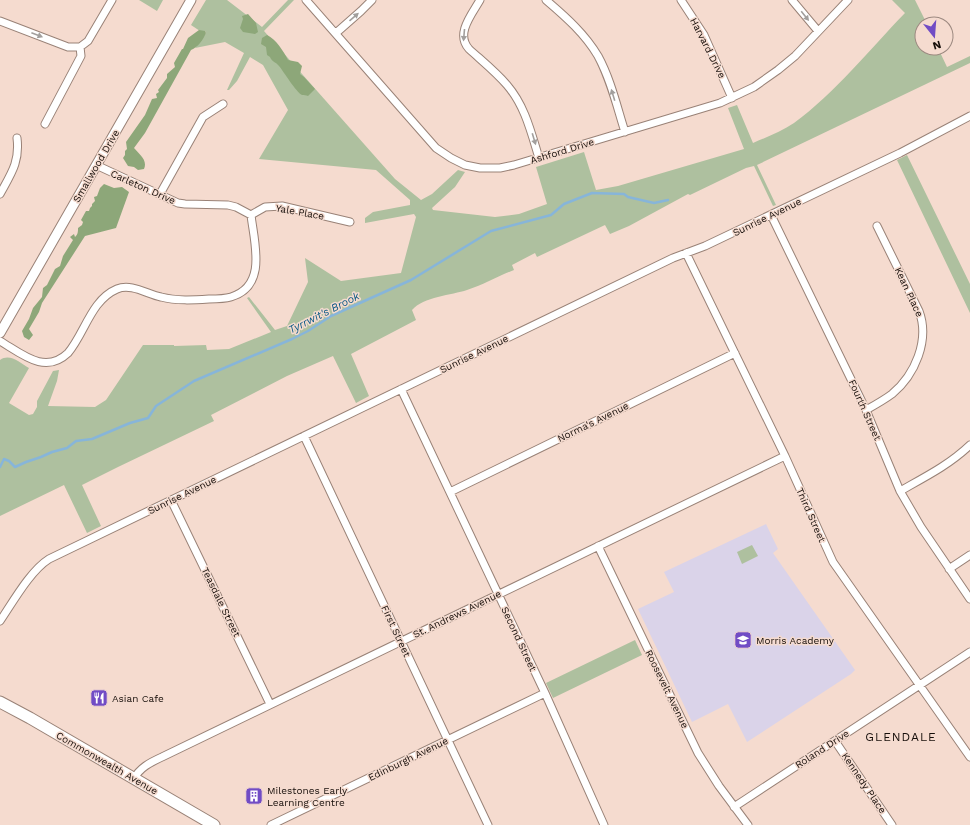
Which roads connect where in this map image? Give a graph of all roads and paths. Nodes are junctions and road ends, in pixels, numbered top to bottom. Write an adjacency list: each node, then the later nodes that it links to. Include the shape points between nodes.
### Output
1 (112, 0): 13 (street, via 90,39)
2 (191, 0): 21 (street, Smallwood Drive)
3 (306, 0): 12 (street, Ashford Drive)
4 (372, 0): 12 (street, one-way to 4)
5 (480, 0): 20 (street, one-way to 20, via 464,30 464,43 503,80 515,96 528,120)
6 (546, 0): 18 (street, one-way to 6, via 608,78 598,56 577,28)
7 (681, 0): 14 (street, Harvard Drive, via 704,35)
8 (792, 0): 11 (street, one-way to 11)
9 (848, 0): 11 (street, Ashford Drive)
10 (0, 21): 13 (street, one-way to 13, via 68,47)
11 (818, 31): 14 (street, Ashford Drive, via 772,75)
12 (336, 33): 20 (street, Ashford Drive, via 432,144 446,155 465,165 486,169 507,167)
13 (80, 47): 17 (street, via 81,56)
14 (732, 98): 18 (street, Ashford Drive)
15 (223, 104): 23 (street, via 203,117)
16 (970, 116): 25 (street, Sunrise Avenue)
17 (45, 124)
18 (625, 132): 20 (street, Ashford Drive)
19 (17, 138): 22 (street, via 16,163)
20 (539, 158)
21 (96, 165): 23 (street, Carleton Drive); 29 (street, Smallwood Drive)
22 (0, 194)
23 (160, 194): 24 (street, Carleton Drive, via 178,203 228,205)
24 (251, 214): 26 (street, Yale Place, via 265,207 282,206); 30 (street, via 257,252 254,275 242,292 229,298 177,301 132,288 119,288 108,293 100,302 68,353 49,363 36,361)
25 (771, 215): 28 (street, Sunrise Avenue); 33 (street, Fourth Street)
26 (350, 222)
27 (877, 226): 33 (street, Kean Place, via 918,311 923,332 917,358 907,377 892,394)
28 (686, 253): 31 (street, Third Street); 32 (street, Sunrise Avenue)
29 (0, 333)
30 (0, 341)
31 (735, 353): 36 (street, Third Street); 38 (street, Norma's Avenue)
32 (401, 389): 34 (street, Sunrise Avenue); 38 (street, Second Street)
33 (866, 410): 37 (street, Fourth Street)
34 (304, 436): 39 (street, Sunrise Avenue); 46 (street, First Street)
35 (970, 445): 37 (street, via 954,460)
36 (785, 456): 40 (street, St. Andrews Avenue); 48 (street, Third Street, via 828,554)
37 (900, 491): 42 (street, Fourth Street)
38 (450, 492): 43 (street, Second Street)
39 (171, 500): 45 (street, Sunrise Avenue, via 43,563 30,577); 51 (street, Teasdale Street)
40 (598, 546): 43 (street, St. Andrews Avenue); 56 (street, Roosevelt Avenue, via 696,748 707,769)
41 (970, 555): 42 (street)
42 (950, 569): 44 (street, Fourth Street)
43 (498, 594): 46 (street, St. Andrews Avenue); 49 (street, Second Street)
44 (970, 599)
45 (0, 621)
46 (400, 641): 51 (street, St. Andrews Avenue); 52 (street, First Street)
47 (970, 652): 48 (street, Roland Drive)
48 (920, 685): 53 (street, Roland Drive); 54 (street, Third Street)
49 (545, 693): 52 (street, Edinburgh Avenue); 60 (street, Second Street)
50 (0, 702): 55 (main road, Commonwealth Avenue)
51 (270, 704): 55 (street, St. Andrews Avenue, via 154,761 140,770)
52 (448, 739): 58 (street, Edinburgh Avenue); 59 (street, First Street)
53 (835, 741): 56 (street, Roland Drive); 62 (street, Kennedy Place)
54 (970, 757)
55 (134, 779): 57 (main road, Commonwealth Avenue)
56 (734, 807): 61 (street, Roosevelt Avenue)
57 (214, 825)
58 (271, 825)
59 (488, 825)
60 (604, 825)
61 (748, 825)
62 (892, 825)

